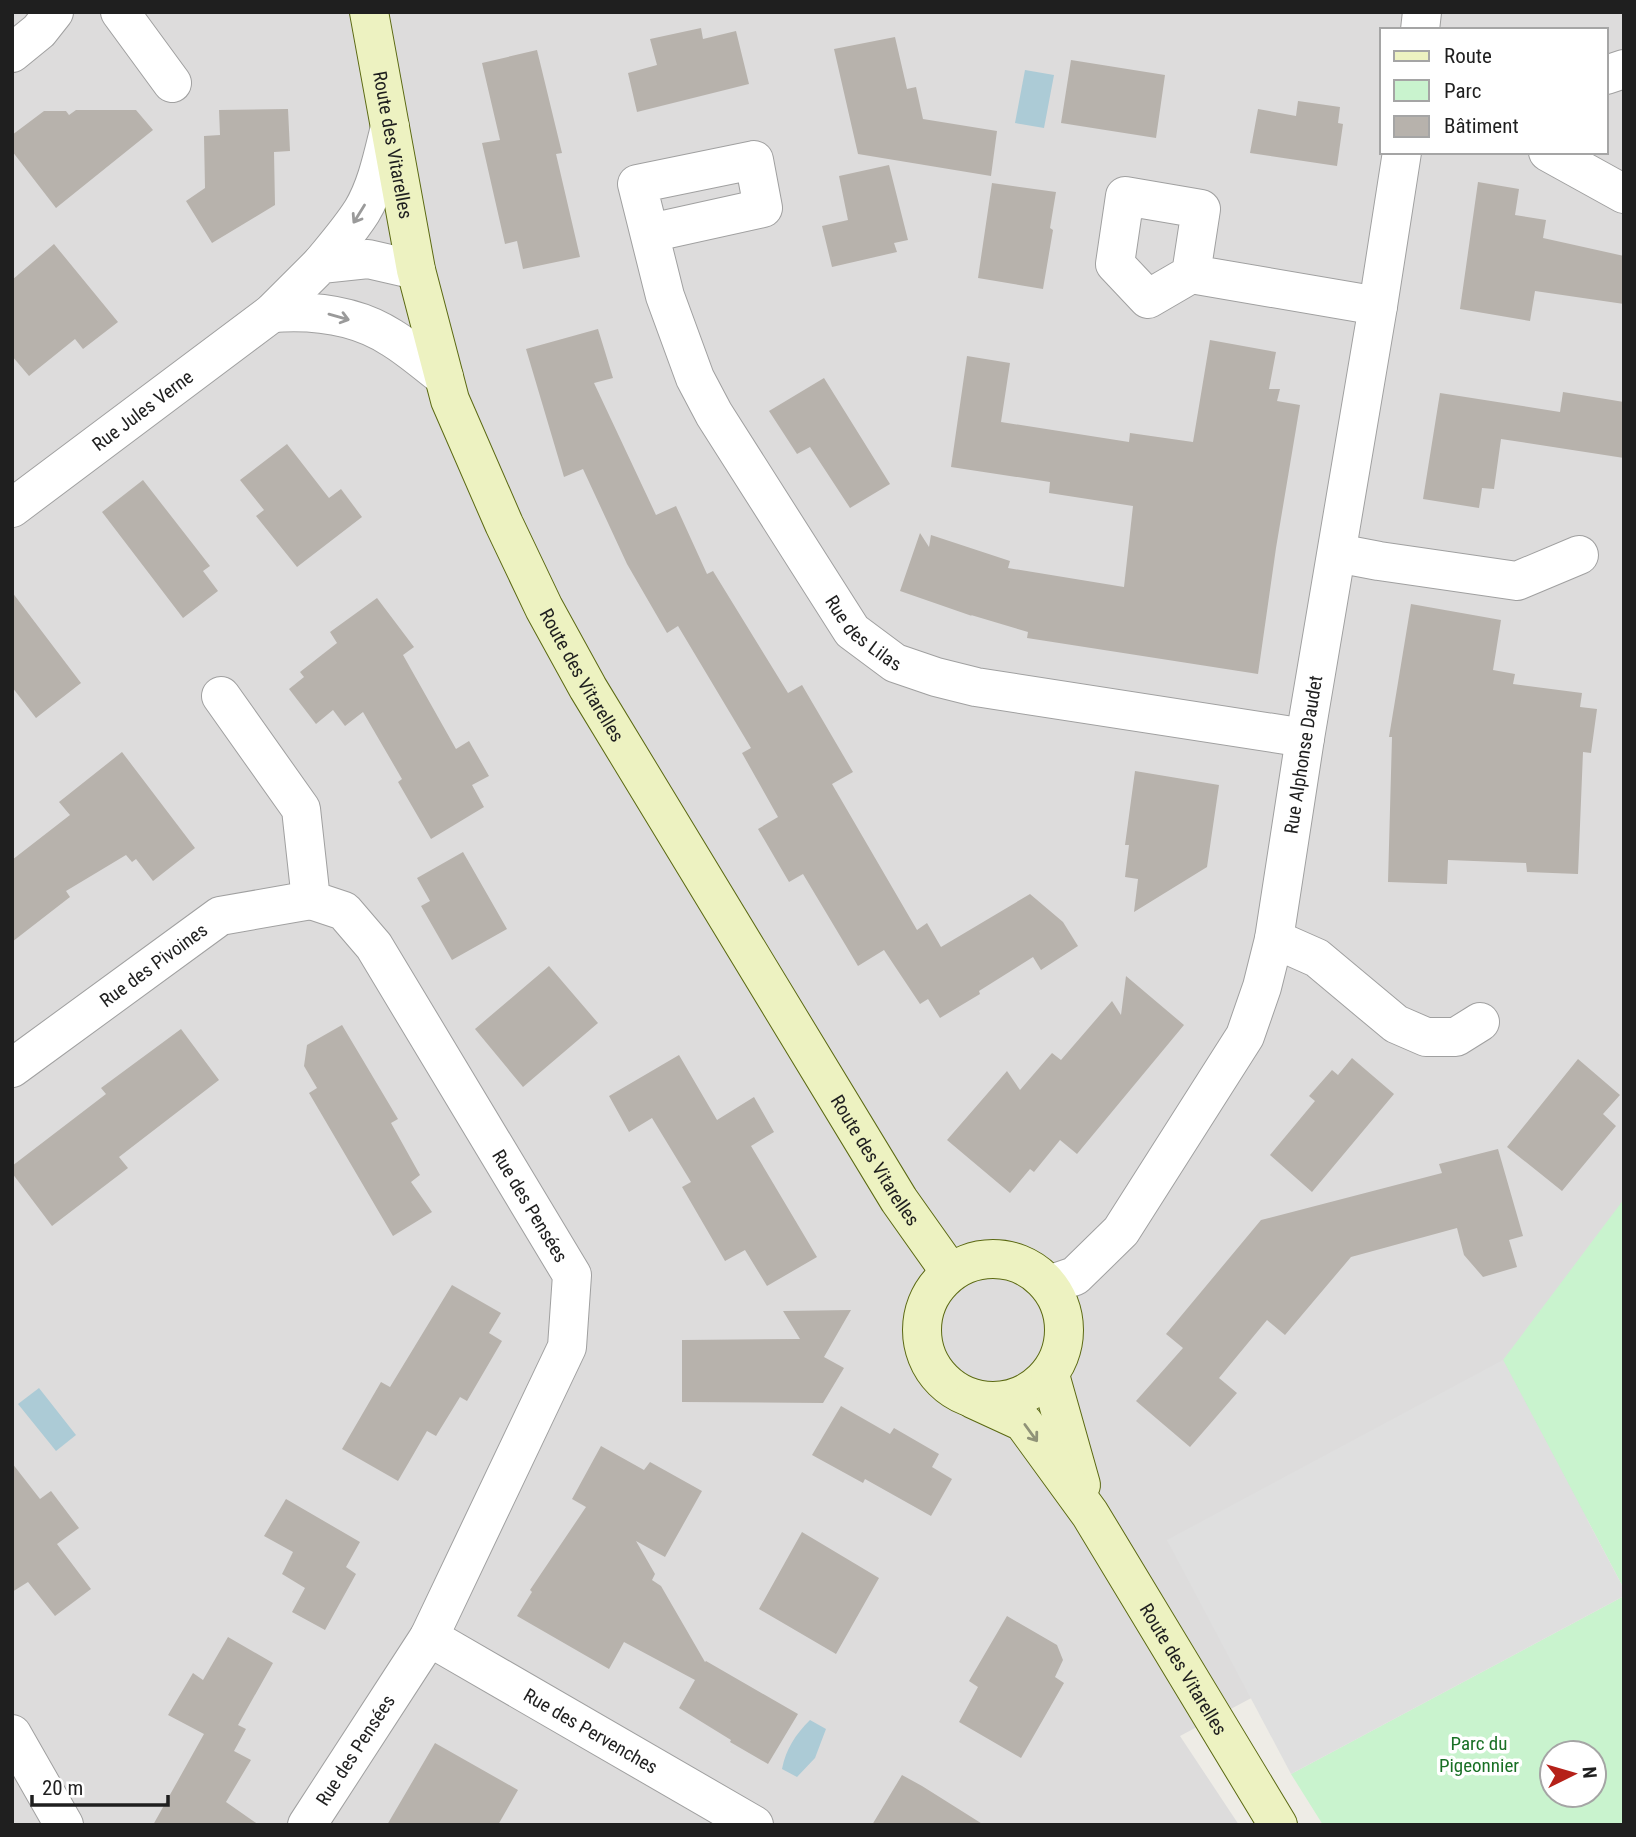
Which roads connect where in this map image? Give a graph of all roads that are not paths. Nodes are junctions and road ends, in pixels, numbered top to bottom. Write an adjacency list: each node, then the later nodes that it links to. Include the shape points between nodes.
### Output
1 (54, 12): 4 (street, via 39,32)
2 (120, 12): 5 (street)
3 (369, 12): 6 (main road, Route des Vitarelles)
4 (12, 53)
5 (172, 83)
6 (390, 127): 11 (street, Rue Jules Verne, one-way to 11, via 363,210); 12 (main road, Route des Vitarelles)
7 (1402, 154): 14 (street, Rue Alphonse Daudet)
8 (1552, 154): 9 (street)
9 (1624, 194)
10 (650, 233): 21 (street, Rue des Lilas, via 665,296 695,378 852,631 895,663 962,684)
11 (321, 264): 12 (street, via 368,259); 15 (street, Rue Jules Verne)
12 (416, 270): 16 (main road, Route des Vitarelles)
13 (1191, 274): 14 (street)
14 (1378, 306): 18 (street, Rue Alphonse Daudet)
15 (272, 313): 16 (street, one-way to 16, via 324,313 361,324 391,337); 17 (street, Rue Jules Verne)
16 (444, 377): 26 (main road, Route des Vitarelles, via 504,524 588,688 899,1200)
17 (12, 508)
18 (1337, 553): 19 (street, via 1517,581); 21 (street, Rue Alphonse Daudet)
19 (1579, 555)
20 (221, 696): 22 (street, via 301,809)
21 (1305, 738): 23 (street, Rue Alphonse Daudet)
22 (311, 900): 25 (street, Rue des Pivoines, via 220,916); 31 (street, Rue des Pensées, via 344,911 374,946 572,1275 568,1347)
23 (1273, 939): 24 (street, via 1317,958 1396,1024 1426,1038 1456,1037); 27 (street, Rue Alphonse Daudet, via 1245,1036 1121,1231 1075,1276)
24 (1480, 1022)
25 (12, 1068)
26 (950, 1272): 27 (main road, via 975,1260 1002,1258 1028,1267); 29 (main road, via 932,1292 922,1316 922,1342 931,1367 949,1387)
27 (1049, 1285): 28 (main road, via 1063,1314 1063,1346)
28 (1050, 1375): 29 (main road, via 1024,1395 999,1402); 30 (main road, Route des Vitarelles)
29 (973, 1399): 30 (main road, Route des Vitarelles, one-way to 30, via 1023,1422)
30 (1090, 1514): 36 (main road, Route des Vitarelles)
31 (429, 1637): 34 (street, Rue des Pensées); 35 (street, Rue des Pervenches)
32 (12, 1734): 33 (street)
33 (64, 1825)
34 (307, 1825)
35 (754, 1825)
36 (1278, 1825)

